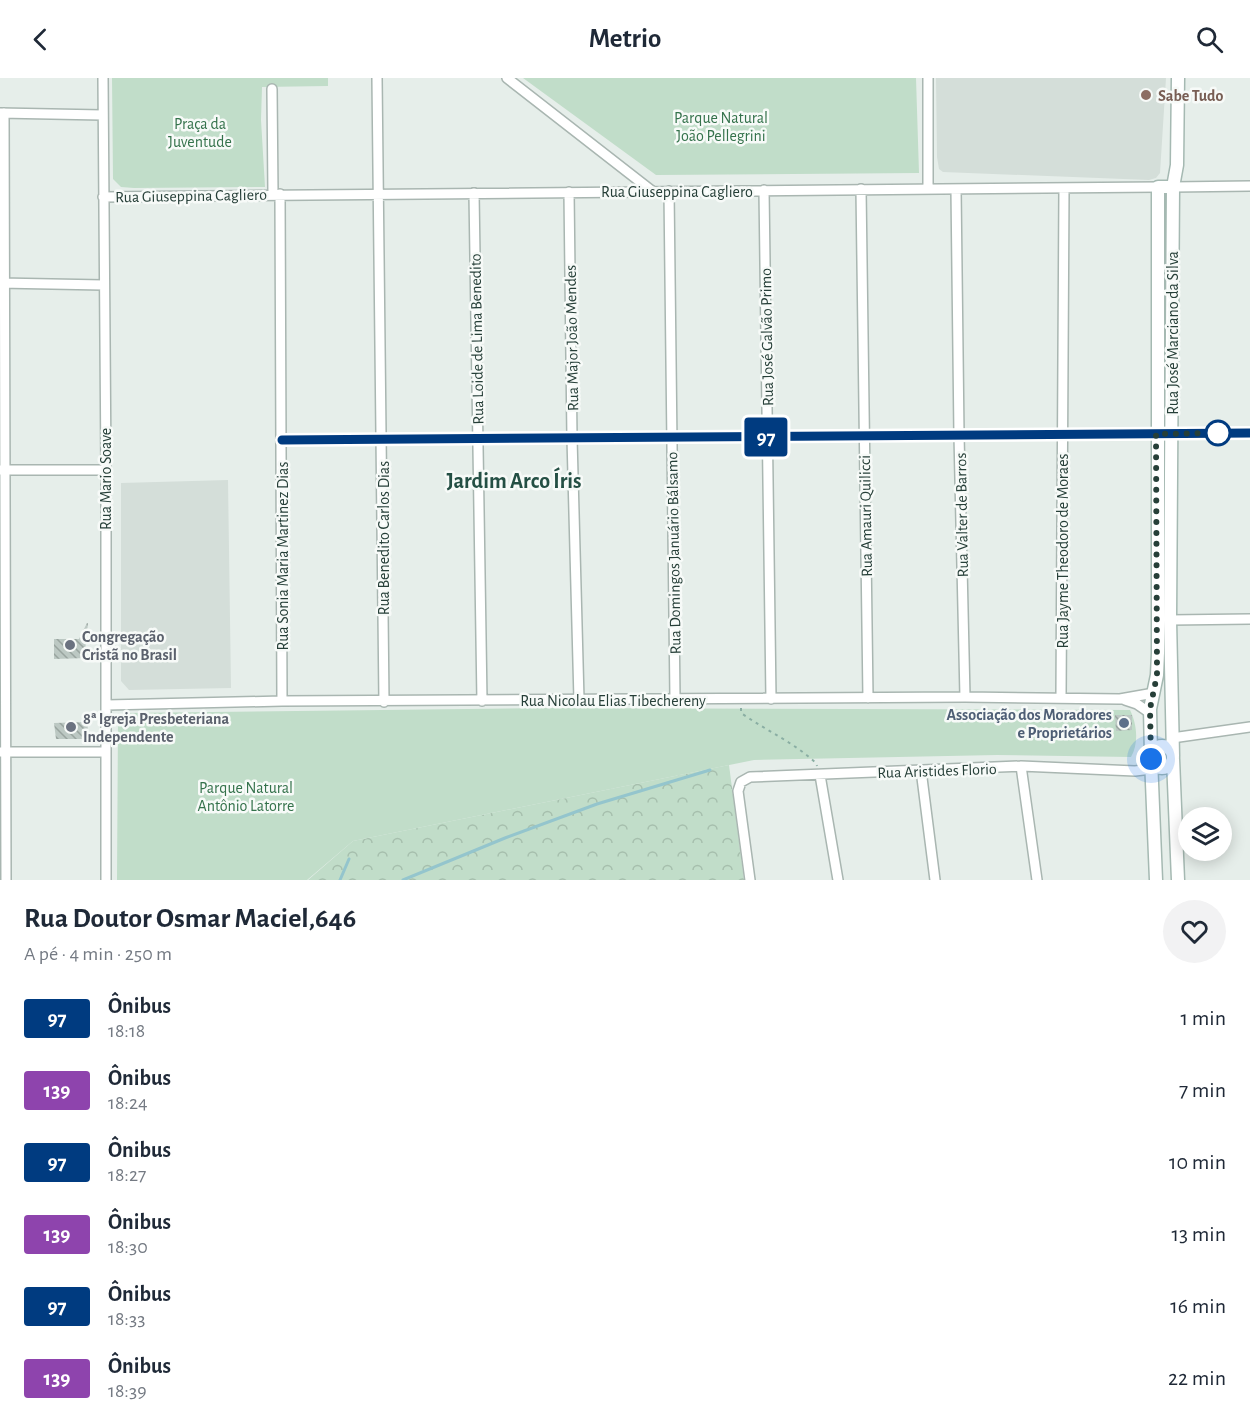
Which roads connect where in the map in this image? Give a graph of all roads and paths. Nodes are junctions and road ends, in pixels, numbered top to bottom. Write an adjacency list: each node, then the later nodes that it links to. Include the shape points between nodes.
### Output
1 (103, 78): 8 (street, Rua Mario Soave)
2 (377, 78): 22 (street, Rua Benedito Carlos Dias)
3 (507, 78): 17 (street)
4 (928, 78): 14 (street)
5 (1178, 78): 11 (street, Rua José Marciano da Silva)
6 (272, 89): 21 (street, Rua Sonia Maria Martinez Dias)
7 (2, 113): 8 (street); 24 (street)
8 (102, 115): 23 (street, Rua Mario Soave)
9 (1250, 186): 11 (street, Rua Giuseppina Cagliero)
10 (1158, 187): 11 (street, Rua Giuseppina Cagliero); 12 (street, Rua Giuseppina Cagliero); 27 (street, Rua José Marciano da Silva)
11 (1173, 187): 28 (street, Rua José Marciano da Silva)
12 (1064, 188): 15 (street, Rua Giuseppina Cagliero); 30 (street, Rua Jayme Theodoro de Moraes)
13 (861, 189): 14 (street, Rua Giuseppina Cagliero); 16 (street, Rua Giuseppina Cagliero); 31 (street, Rua Amauri Quilicci)
14 (928, 189): 15 (street, Rua Giuseppina Cagliero)
15 (957, 189): 29 (street, Rua Valter de Barros)
16 (764, 190): 18 (street, Rua Giuseppina Cagliero); 33 (street, Rua José Galvão Primo)
17 (652, 191): 18 (street, Rua Giuseppina Cagliero); 19 (street, Rua Giuseppina Cagliero)
18 (669, 191): 32 (street, Rua Domingos Januário Bálsamo)
19 (569, 192): 20 (street, Rua Giuseppina Cagliero); 34 (street, Rua Major João Mendes)
20 (474, 193): 22 (street, Rua Giuseppina Cagliero); 35 (street, Rua Loide de Lima Benedito)
21 (276, 194): 22 (street, Rua Giuseppina Cagliero); 23 (street, Rua Giuseppina Cagliero); 36 (street, Rua Sonia Maria Martinez Dias)
22 (379, 194): 37 (street, Rua Benedito Carlos Dias)
23 (103, 197): 25 (street, Rua Mario Soave)
24 (2, 283): 25 (street); 38 (street)
25 (103, 285): 39 (street, Rua Mario Soave)
26 (1250, 433): 28 (street)
27 (1156, 434): 28 (street); 30 (street); 42 (street, Rua José Marciano da Silva, via 1158,653)
28 (1172, 434): 41 (street, Rua José Marciano da Silva)
29 (959, 435): 30 (street); 31 (street); 43 (street, Rua Valter de Barros)
30 (1062, 435): 45 (street, Rua Jayme Theodoro de Moraes)
31 (864, 436): 33 (street); 44 (street, Rua Amauri Quilicci)
32 (671, 437): 33 (street); 34 (street); 46 (street, Rua Domingos Januário Bálsamo)
33 (767, 437): 48 (street, Rua José Galvão Primo)
34 (572, 438): 35 (street); 50 (street, Rua Major João Mendes)
35 (478, 439): 37 (street); 51 (street, Rua Loide de Lima Benedito)
36 (282, 440): 37 (street); 52 (street, Rua Sonia Maria Martinez Dias)
37 (383, 440): 53 (street, Rua Benedito Carlos Dias)
38 (3, 470): 39 (street); 60 (street)
39 (106, 470): 54 (street, Rua Mario Soave)
40 (1250, 619): 41 (street)
41 (1170, 620): 56 (street, Rua José Marciano da Silva)
42 (1154, 693): 49 (street, Rua Nicolau Elias Tibechereny); 55 (street, Rua José Marciano da Silva)
43 (965, 697): 44 (street, Rua Nicolau Elias Tibechereny); 45 (street, Rua Nicolau Elias Tibechereny)
44 (868, 698): 48 (street, Rua Nicolau Elias Tibechereny)
45 (1061, 698): 49 (street, Rua Nicolau Elias Tibechereny)
46 (675, 699): 47 (street, Rua Nicolau Elias Tibechereny); 50 (street, Rua Nicolau Elias Tibechereny)
47 (740, 699): 48 (street, Rua Nicolau Elias Tibechereny); 67 (path, via 741,713 797,746 816,763)
48 (771, 699)
49 (1120, 699): 55 (street, Rua Nicolau Elias Tibechereny)
50 (579, 700): 51 (street, Rua Nicolau Elias Tibechereny)
51 (482, 701): 53 (street, Rua Nicolau Elias Tibechereny)
52 (282, 702): 53 (street, Rua Nicolau Elias Tibechereny); 54 (street, Rua Nicolau Elias Tibechereny)
53 (384, 702)
54 (106, 705): 61 (street, Rua Mario Soave)
55 (1150, 713): 63 (street, Rua José Marciano da Silva)
56 (1172, 719): 58 (street, via 1177,728); 59 (street, Rua José Marciano da Silva)
57 (1250, 727): 58 (street)
58 (1192, 735): 59 (street); 62 (street, via 1180,743)
59 (1172, 738): 62 (street, Rua José Marciano da Silva); 63 (street, via 1158,739)
60 (3, 752): 61 (street); 69 (street)
61 (106, 752): 70 (street, Rua Mario Soave)
62 (1173, 757): 63 (street, via 1168,766); 63 (street, via 1171,750 1162,746 1156,748); 76 (street, Rua José Marciano da Silva)
63 (1151, 760): 66 (street, Rua Aristides Florio); 68 (street, Rua José Marciano da Silva)
64 (1021, 766): 65 (street, Rua Aristides Florio); 66 (street, Rua Aristides Florio); 74 (street)
65 (921, 770): 67 (street, Rua Aristides Florio); 73 (street)
66 (1135, 771): 68 (street, via 1145,777)
67 (820, 775): 71 (street, Rua Aristides Florio, via 754,776 741,782 738,792); 72 (street)
68 (1152, 789): 75 (street, Rua José Marciano da Silva)
69 (6, 880)
70 (106, 880)
71 (750, 880)
72 (838, 880)
73 (935, 880)
74 (1037, 880)
75 (1156, 880)
76 (1178, 880)

